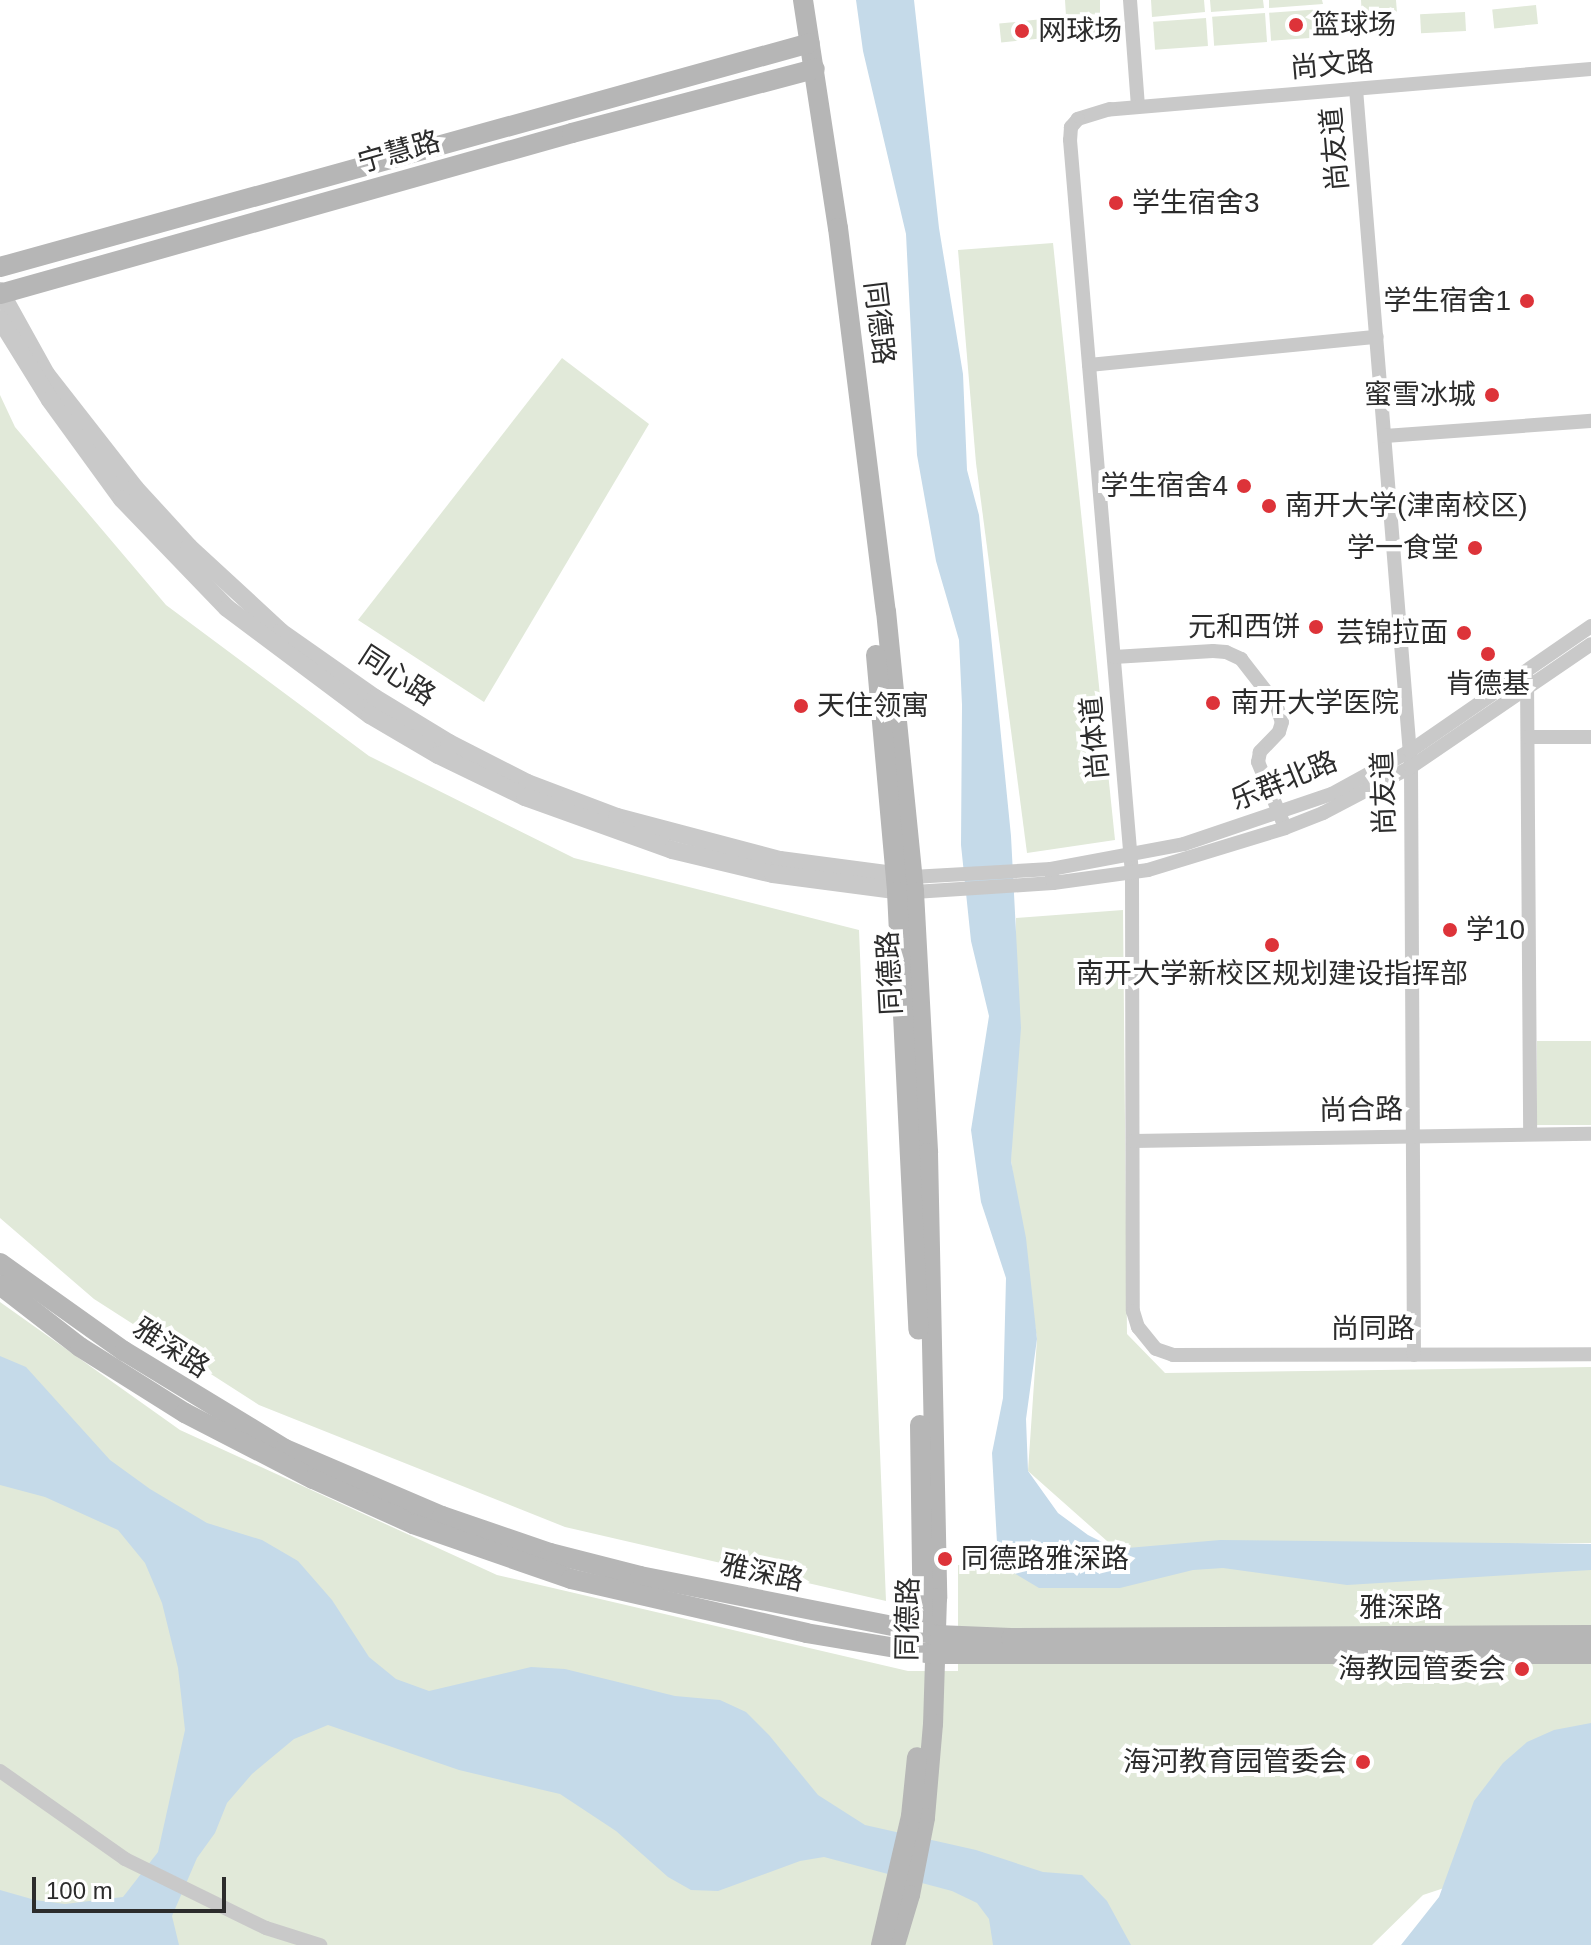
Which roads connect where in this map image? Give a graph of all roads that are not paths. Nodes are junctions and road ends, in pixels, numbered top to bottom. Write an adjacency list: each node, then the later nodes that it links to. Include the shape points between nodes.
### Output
1 (790, 0): 4 (main road, 同德路)
2 (803, 0): 4 (main road, 同德路)
3 (1130, 0): 8 (street)
4 (804, 44): 6 (main road, 同德路); 10 (main road, 宁慧路)
5 (1591, 69): 7 (street, 尚文路)
6 (808, 70): 11 (main road, 宁慧路); 30 (main road, 同德路)
7 (1356, 89): 8 (street, 尚文路); 13 (street, 尚友道)
8 (1138, 107): 9 (street, 尚文路)
9 (1078, 119): 14 (street, 尚体道, via 1070,140)
10 (0, 267)
11 (0, 293): 30 (street, 同心路, via 46,374 90,434 189,547 281,632 375,698 527,783 617,817 780,860)
12 (0, 319): 30 (street, 同心路, via 50,400 122,499 227,608 370,715 513,791 628,836 773,874)
13 (1377, 337): 14 (street); 16 (street, 尚友道)
14 (1089, 365): 19 (street, 尚体道)
15 (1591, 421): 16 (street)
16 (1385, 436): 24 (street, 尚友道)
17 (1591, 626): 20 (street, 乐群北路)
18 (1591, 644): 21 (street, 乐群北路)
19 (1114, 657): 25 (street, via 1213,651 1241,659 1276,704 1282,722 1258,762); 27 (street, 尚体道)
20 (1527, 669): 21 (street); 24 (street, 乐群北路)
21 (1528, 686): 22 (street); 24 (street, 乐群北路)
22 (1528, 737): 23 (street); 31 (street)
23 (1591, 737)
24 (1410, 759): 25 (street, 乐群北路); 26 (street, 乐群北路, via 1323,813); 33 (street, 尚友道)
25 (1279, 813): 26 (street); 27 (street, 乐群北路)
26 (1285, 828): 28 (street, 乐群北路)
27 (1131, 856): 28 (street, 尚体道); 29 (street, 乐群北路)
28 (1132, 873): 29 (street, 乐群北路); 34 (street, 尚体道)
29 (1052, 876): 30 (street, 乐群北路)
30 (905, 884): 41 (main road, 同德路, via 928,1153)
31 (1530, 1134): 32 (street, 尚合路); 33 (street, 尚合路)
32 (1591, 1134)
33 (1414, 1135): 34 (street, 尚合路); 39 (street, 尚友道)
34 (1133, 1141): 37 (street, 尚体道, via 1133,1311 1138,1327)
35 (0, 1263): 41 (main road, 雅深路, via 218,1411 285,1449 442,1516 550,1553)
36 (0, 1285): 41 (main road, 雅深路, via 80,1347 185,1413 413,1524 571,1579 806,1633)
37 (1156, 1349): 39 (street, 尚同路, via 1173,1355)
38 (1591, 1354): 39 (street, 尚同路)
39 (1414, 1355)
40 (1591, 1635): 42 (main road, 雅深路)
41 (931, 1646): 42 (main road); 44 (main road, 同德路)
42 (971, 1646): 43 (main road, 雅深路); 44 (main road)
43 (1591, 1654)
44 (928, 1684): 46 (main road, 同德路, via 918,1817)
45 (0, 1771): 47 (street, via 125,1859 266,1928)
46 (903, 1892): 48 (main road, 同德路); 49 (main road, 同德路)
47 (320, 1945)
48 (881, 1945)
49 (895, 1945)

